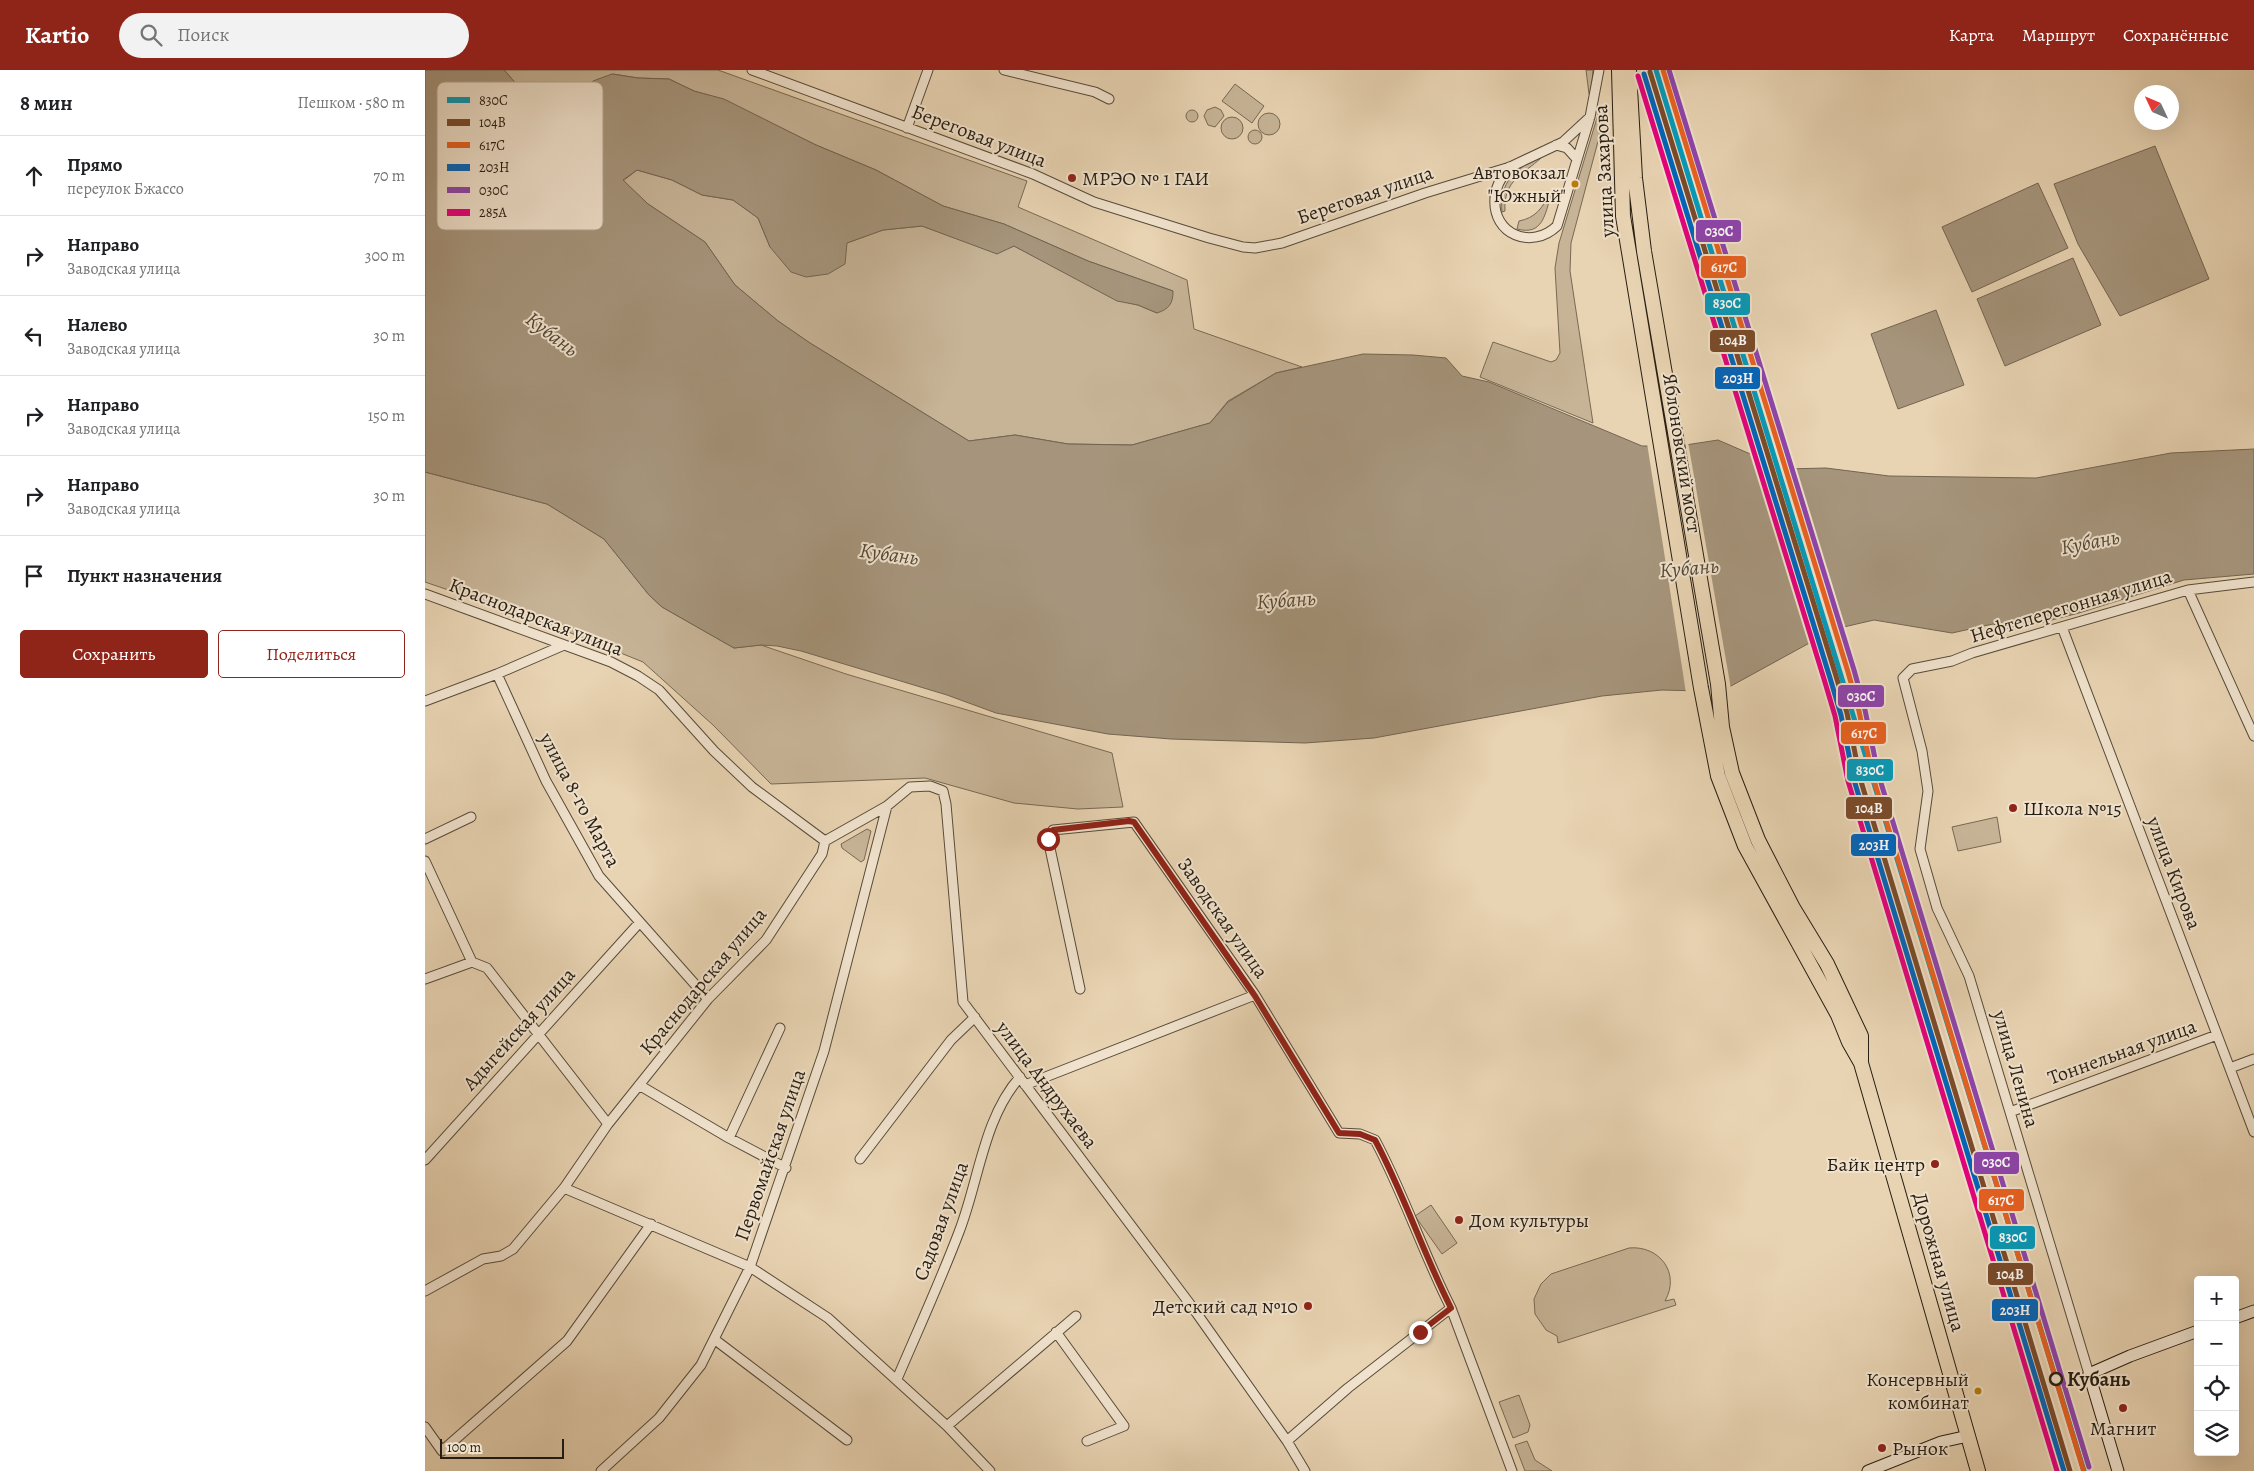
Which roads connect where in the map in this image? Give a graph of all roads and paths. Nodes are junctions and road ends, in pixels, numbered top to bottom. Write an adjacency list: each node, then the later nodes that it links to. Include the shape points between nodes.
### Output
1 (752, 70): 9 (street, Береговая улица)
2 (928, 70): 9 (street)
3 (1004, 70): 7 (street, via 1095,92)
4 (1599, 70): 8 (street)
5 (1619, 70): 14 (main road, улица Захарова, via 1623,216)
6 (1629, 70): 13 (main road, улица Захарова, via 1635,178)
7 (1109, 99)
8 (1590, 117): 10 (street, Береговая улица, via 1571,136); 11 (street)
9 (907, 128): 12 (street, Береговая улица, via 1033,174 1094,202 1166,226 1249,248 1282,242)
10 (1555, 145): 11 (street, via 1567,148); 12 (street, Береговая улица)
11 (1576, 158): 12 (street, via 1557,226 1540,238 1516,236 1498,217 1497,186)
12 (1509, 166)
13 (1647, 268): 27 (main road, Яблоновский мост, via 1719,684 1722,727 1731,773)
14 (1632, 269): 29 (main road, Яблоновский мост, via 1717,776)
15 (2254, 582): 16 (street, Нефтеперегонная улица)
16 (2188, 590): 18 (street, Нефтеперегонная улица); 23 (street)
17 (425, 594): 19 (street, Краснодарская улица)
18 (2062, 627): 21 (street, Нефтеперегонная улица, via 1972,653 1952,662 1912,669); 40 (street, улица Кирова)
19 (564, 645): 20 (street); 28 (street, Краснодарская улица, via 611,662 659,690 714,751 753,787)
20 (497, 674): 22 (street); 31 (street, улица 8-го Марта, via 546,781 599,876)
21 (1903, 678): 46 (street, улица Ленина, via 1922,751 1928,791 1920,849 1937,908 1969,976)
22 (425, 700)
23 (2254, 736)
24 (887, 806): 28 (street, улица Андрухаева); 37 (street, улица Андрухаева, via 910,787 930,786 943,791 963,1002); 52 (street, Первомайская улица, via 824,1051)
25 (471, 817): 26 (street)
26 (425, 839)
27 (1758, 840): 42 (main road, Дорожная улица, via 1827,964 1861,1036)
28 (825, 841): 36 (street, Краснодарская улица, via 822,854 766,940)
29 (1745, 846): 42 (main road, Дорожная улица)
30 (425, 861): 32 (street)
31 (640, 922): 36 (street, улица 8-го Марта); 39 (street, Адыгейская улица)
32 (472, 962): 33 (street); 39 (street, via 487,968)
33 (425, 979)
34 (1080, 989): 35 (street, Заводская улица, via 1049,834 1053,830 1129,821 1134,822)
35 (1255, 996): 44 (street, Садовая улица); 57 (street, Заводская улица, via 1339,1133 1360,1134 1375,1140 1393,1173)
36 (708, 999): 45 (street, Краснодарская улица)
37 (975, 1017): 44 (street, улица Андрухаева); 50 (street, via 951,1040)
38 (780, 1028): 49 (street)
39 (539, 1033): 47 (street); 51 (street, Адыгейская улица)
40 (2217, 1035): 43 (street, улица Кирова); 46 (street, Тоннельная улица)
41 (2254, 1059): 43 (street)
42 (1861, 1063): 68 (main road, Дорожная улица)
43 (2230, 1068): 48 (street, улица Кирова)
44 (1023, 1081): 65 (street, Садовая улица, via 1006,1093 995,1116 960,1230); 70 (street, улица Андрухаева)
45 (639, 1085): 47 (street, Краснодарская улица); 49 (street)
46 (2010, 1112): 64 (street, улица Ленина)
47 (608, 1124): 53 (street, Краснодарская улица)
48 (2254, 1132)
49 (729, 1138): 52 (street)
50 (860, 1159)
51 (425, 1160)
52 (786, 1168): 55 (street, Первомайская улица)
53 (564, 1188): 54 (street); 56 (street, Краснодарская улица, via 513,1249 501,1256 483,1259)
54 (651, 1224): 55 (street); 67 (street, via 567,1341 442,1451)
55 (750, 1267): 63 (street, Первомайская улица); 65 (street, via 828,1318)
56 (425, 1291)
57 (1451, 1308): 70 (street); 75 (street, Заводская улица)
58 (2254, 1311): 60 (street)
59 (1076, 1316): 61 (street)
60 (2239, 1317)
61 (1057, 1332): 66 (street); 71 (street, via 1124,1426)
62 (2194, 1332): 64 (street)
63 (713, 1339): 69 (street); 72 (street, Первомайская улица, via 701,1365 659,1418)
64 (2089, 1374): 78 (street, улица Ленина)
65 (897, 1379): 66 (street)
66 (947, 1426): 73 (street)
67 (425, 1427)
68 (1968, 1436): 76 (street, via 1941,1442); 77 (main road, Дорожная улица)
69 (847, 1440)
70 (1287, 1440): 74 (street, улица Андрухаева)
71 (1087, 1441)
72 (601, 1471)
73 (990, 1471)
74 (1305, 1471)
75 (1512, 1471)
76 (1868, 1471)
77 (1979, 1471)
78 (2119, 1471)

